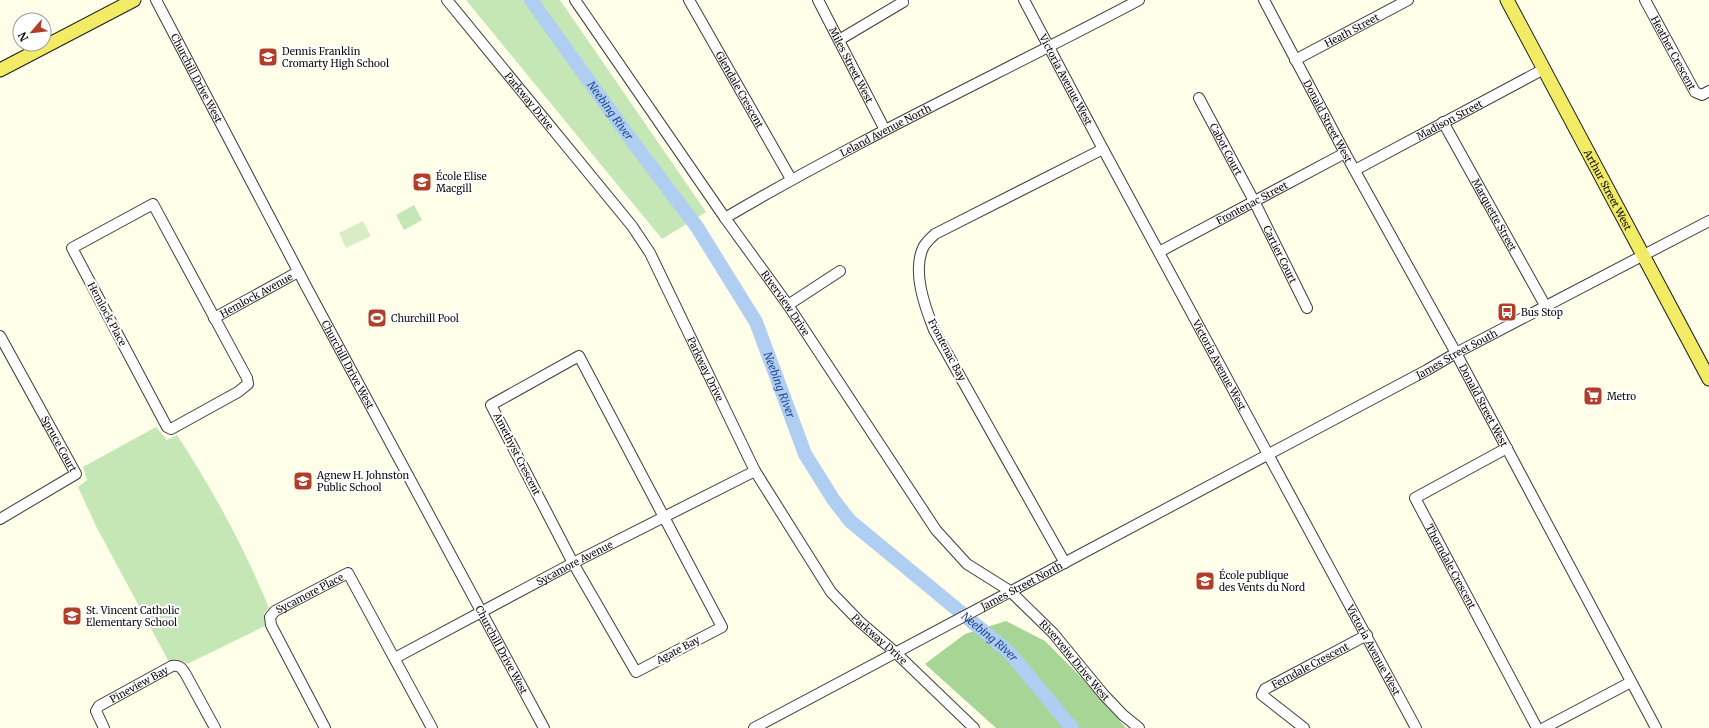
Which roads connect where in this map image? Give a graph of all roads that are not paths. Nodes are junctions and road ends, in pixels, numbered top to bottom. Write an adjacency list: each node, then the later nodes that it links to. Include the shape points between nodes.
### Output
1 (134, 0): 18 (main road)
2 (156, 0): 33 (street, Churchill Drive West)
3 (447, 0): 43 (street, Parkway Drive, via 632,226 650,253)
4 (575, 0): 28 (street, Riverview Drive)
5 (689, 0): 26 (street, Glendale Crescent)
6 (818, 0): 14 (street, Miles Street West)
7 (902, 0): 14 (street, via 903,2)
8 (1024, 0): 15 (street, Victoria Avenue West)
9 (1139, 0): 15 (street, Leland Avenue North)
10 (1264, 0): 16 (street, Donald Street West)
11 (1408, 0): 16 (street, Heath Street)
12 (1507, 0): 17 (main road, Arthur Street West)
13 (1645, 0): 19 (street, Heather Crescent, via 1696,92 1702,95)
14 (839, 40): 22 (street, Miles Street West)
15 (1049, 48): 22 (street, Leland Avenue North); 23 (street, Victoria Avenue West)
16 (1296, 60): 24 (street, Donald Street West)
17 (1544, 69): 21 (street, Madison Street); 31 (main road, Arthur Street West)
18 (0, 70)
19 (1709, 91)
20 (1199, 98): 27 (street, Cabot Court)
21 (1443, 122): 25 (street, Madison Street); 35 (street, Marquette Street)
22 (885, 130): 26 (street, Leland Avenue North)
23 (1103, 149): 30 (street, Victoria Avenue West); 47 (street, Frontenac Bay, via 935,234 923,248 918,269 925,306 934,330)
24 (1345, 153): 25 (street, Donald Street West); 27 (street, Frontenac Street)
25 (1355, 170): 39 (street, Donald Street West)
26 (791, 179): 28 (street, Leland Avenue North)
27 (1254, 201): 30 (street, Frontenac Street); 36 (street, Cartier Court)
28 (725, 218): 34 (street, Riverview Drive)
29 (1709, 221): 31 (street, James Street South)
30 (1158, 252): 42 (street, Victoria Avenue West)
31 (1644, 256): 35 (street, James Street South); 40 (main road, Arthur Street West)
32 (840, 271): 34 (street)
33 (298, 272): 37 (street, Hemlock Avenue); 49 (street, Churchill Drive West)
34 (788, 305): 48 (street, Riverview Drive, via 936,530 967,564)
35 (1546, 307): 39 (street, James Street South)
36 (1307, 308)
37 (214, 318): 37 (street, Hemlock Place, via 153,204 72,248 167,427 171,429 248,384)
38 (0, 336): 45 (street, Spruce Court, via 76,474)
39 (1456, 353): 41 (street, Donald Street West); 42 (street, James Street South)
40 (1708, 373)
41 (1507, 448): 53 (street, Donald Street West); 64 (street, Thorndale Crescent, via 1415,498)
42 (1268, 454): 47 (street, James Street North); 50 (street, Victoria Avenue West)
43 (755, 471): 44 (street, Sycamore Avenue); 51 (street, Parkway Drive, via 831,592 859,621)
44 (663, 518): 46 (street, Sycamore Avenue); 46 (street, Agate Bay, via 722,627 636,672); 46 (street, Amethyst Crescent, via 579,356 491,405)
45 (0, 519)
46 (573, 563): 49 (street, Sycamore Avenue)
47 (1066, 563): 48 (street, James Street North)
48 (1010, 591): 51 (street, James Street North); 61 (street, Riverveiw Drive West, via 1054,633 1104,695)
49 (482, 613): 52 (street, Sycamore Avenue); 58 (street, Churchill Drive West)
50 (1367, 635): 62 (street, Ferndale Crescent, via 1265,689 1262,695); 63 (street, Victoria Avenue West)
51 (895, 652): 59 (street, James Street North); 60 (street, Parkway Drive)
52 (395, 658): 56 (street, Sycamore Place, via 348,573 275,611 270,617 271,625); 57 (street, Sycamore Place)
53 (1631, 682): 65 (street); 66 (street, Donald Street West)
54 (104, 728): 55 (street, Pineview Bay, via 96,711 99,706 177,665 182,668)
55 (215, 728)
56 (326, 728)
57 (432, 728)
58 (544, 728)
59 (754, 728)
60 (974, 728)
61 (1139, 728)
62 (1304, 728)
63 (1416, 728)
64 (1537, 728)
65 (1544, 728)
66 (1656, 728)

